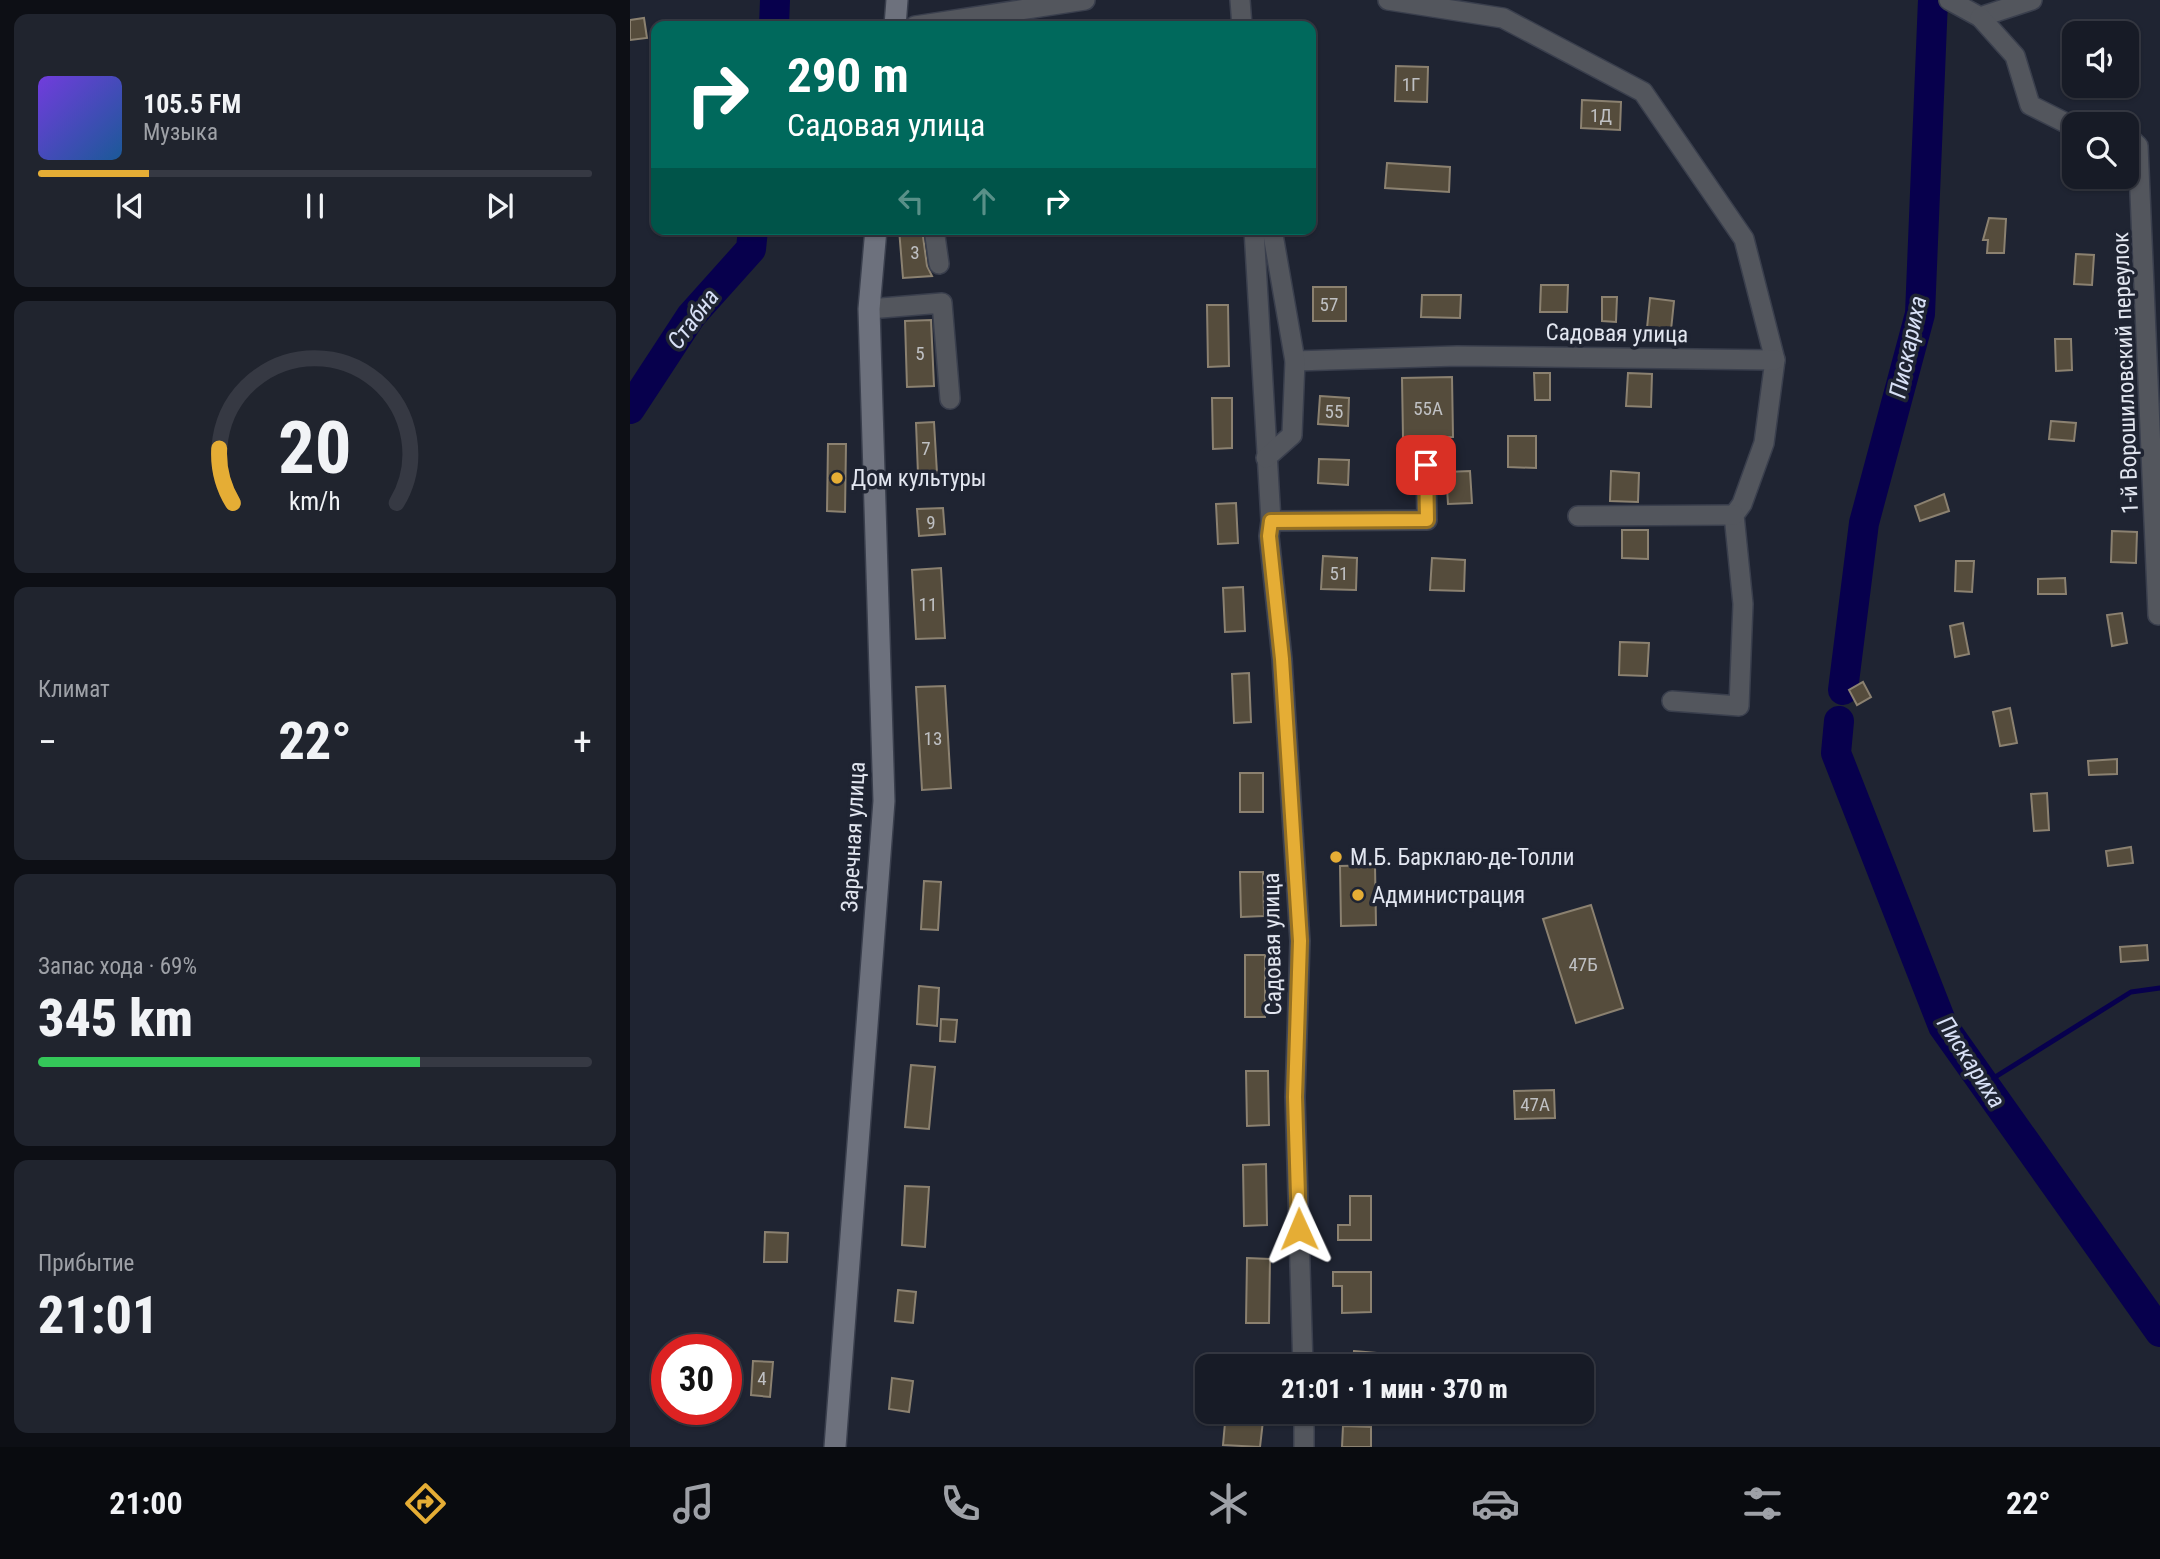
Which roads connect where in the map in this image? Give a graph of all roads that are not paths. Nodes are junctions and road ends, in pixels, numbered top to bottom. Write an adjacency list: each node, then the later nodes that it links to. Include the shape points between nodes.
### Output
1 (897, 0): 8 (street)
2 (1085, 0): 9 (street)
3 (1240, 0): 10 (street)
4 (1388, 0): 19 (street, via 1503,18 1643,92 1744,239)
5 (1950, 0): 7 (street)
6 (2032, 0): 7 (street)
7 (1980, 17): 11 (street, via 2015,56 2030,105)
8 (895, 21)
9 (948, 21)
10 (1242, 21)
11 (2062, 121)
12 (2139, 169): 27 (street, 1-й Ворошиловский переулок)
13 (875, 235): 18 (street, Заречная улица)
14 (935, 235): 17 (street)
15 (1254, 235): 22 (street, Садовая улица)
16 (1273, 235): 20 (street)
17 (939, 264)
18 (869, 309): 21 (street, via 942,303); 31 (street, Заречная улица, via 884,800)
19 (1775, 360): 20 (street, Садовая улица, via 1457,356); 24 (street, via 1764,443)
20 (1295, 361): 22 (street, via 1293,435)
21 (950, 399)
22 (1266, 458): 26 (street, Садовая улица)
23 (1426, 465): 26 (street, via 1427,520)
24 (1734, 515): 25 (street); 28 (street, via 1743,604 1739,706)
25 (1578, 516)
26 (1271, 521): 29 (street, Садовая улица, via 1300,941 1295,1097)
27 (2158, 615)
28 (1672, 701)
29 (1303, 1354)
30 (1304, 1424): 32 (street)
31 (835, 1447)
32 (1304, 1447)

